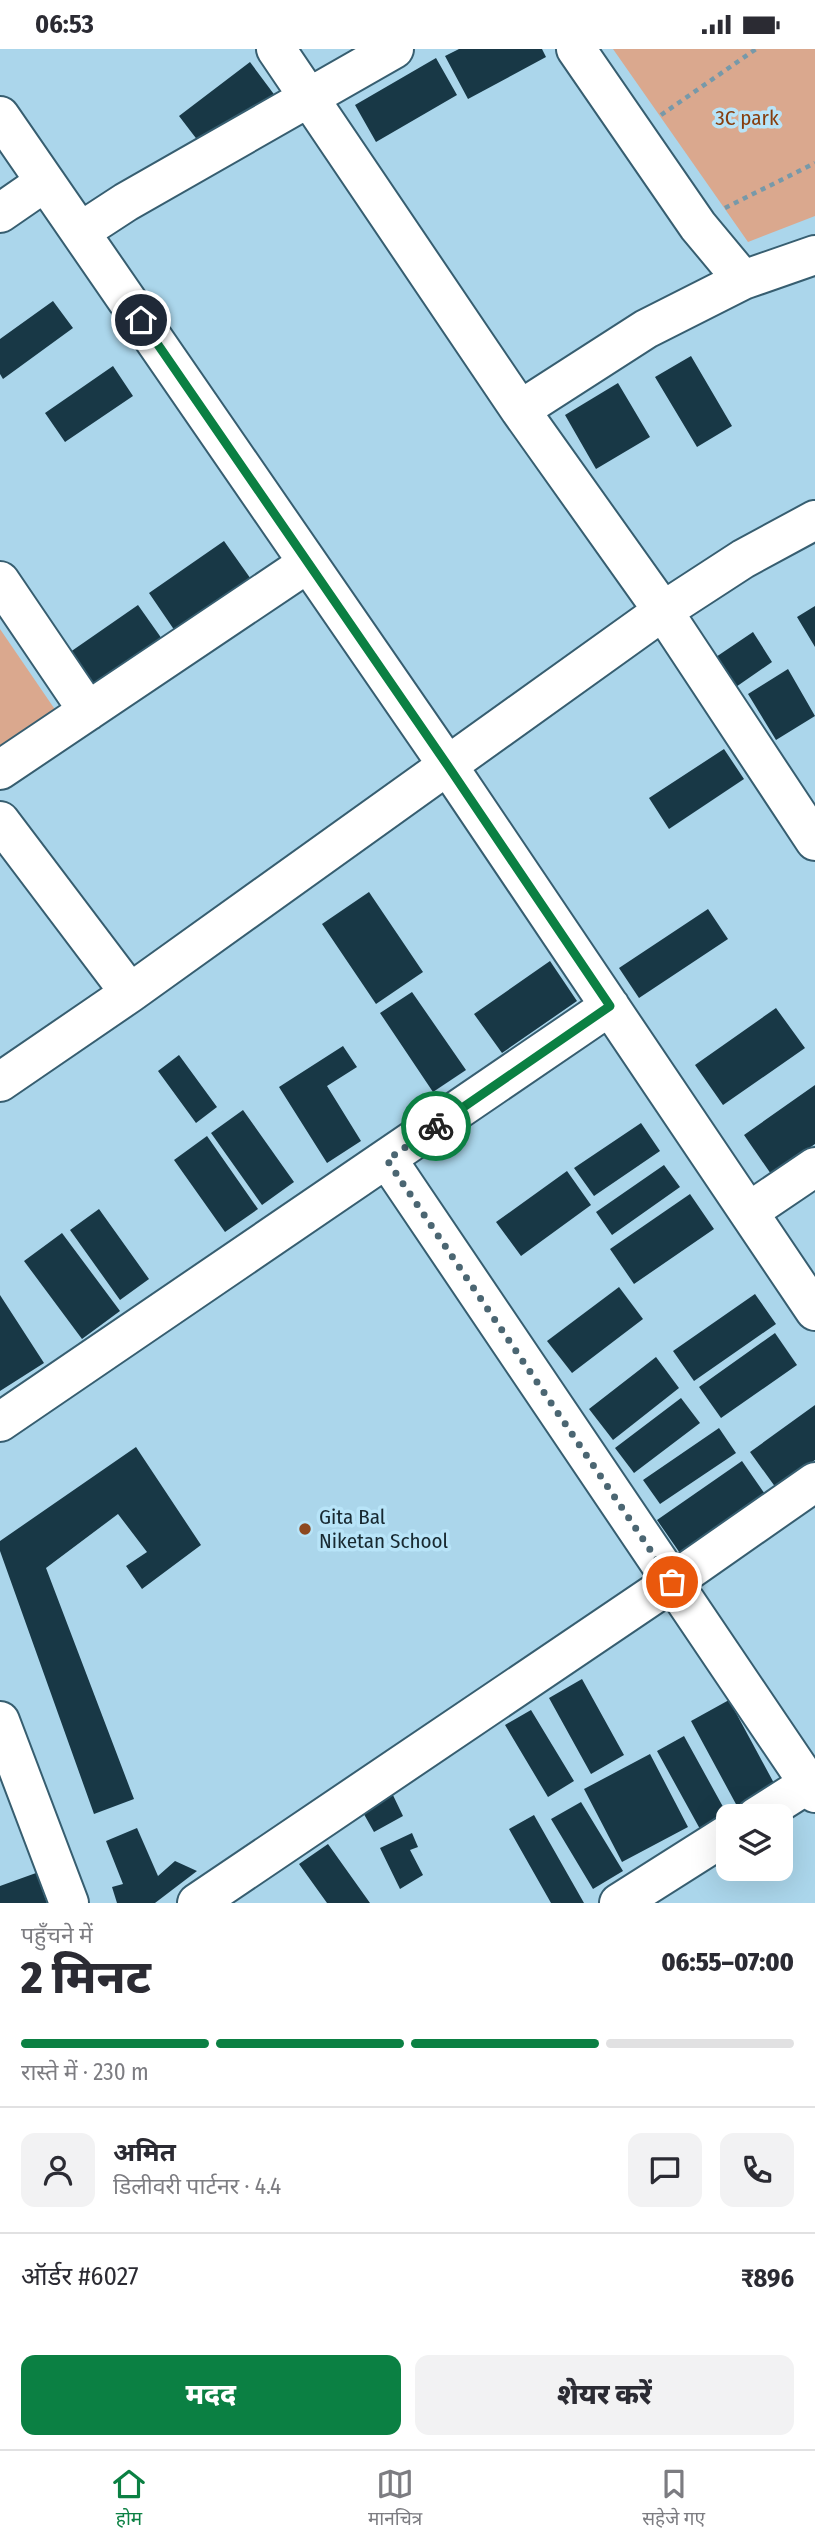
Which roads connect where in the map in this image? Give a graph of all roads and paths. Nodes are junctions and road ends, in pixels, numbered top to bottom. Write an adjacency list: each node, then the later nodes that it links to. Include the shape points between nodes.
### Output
1 (276, 49): 5 (street)
2 (394, 49): 5 (street)
3 (576, 49): 7 (street)
4 (756, 49): 7 (path)
5 (310, 98): 12 (street); 15 (street)
6 (0, 116): 9 (street)
7 (633, 131): 11 (street)
8 (815, 163): 11 (path, via 724,208)
9 (46, 182): 10 (street); 12 (street)
10 (0, 213)
11 (698, 226): 14 (street)
12 (80, 232): 17 (street)
13 (815, 255): 14 (street)
14 (743, 280): 15 (street, via 646,329)
15 (520, 410): 19 (street)
16 (815, 520): 19 (street, via 743,559)
17 (308, 563): 20 (street); 21 (street)
18 (0, 581): 20 (street)
19 (663, 611): 21 (street); 24 (street)
20 (88, 711): 22 (street)
21 (448, 766): 25 (street); 26 (street)
22 (0, 770)
23 (0, 821): 25 (street)
24 (815, 841)
25 (130, 993): 27 (street)
26 (610, 1006): 28 (street); 30 (street)
27 (0, 1082)
28 (387, 1160): 32 (street); 34 (street)
29 (815, 1167): 30 (street)
30 (750, 1211): 31 (street)
31 (815, 1311)
32 (0, 1422)
33 (815, 1482): 34 (street)
34 (672, 1582): 37 (street); 41 (street)
35 (0, 1721): 36 (street)
36 (7, 1759): 40 (street)
37 (812, 1788): 38 (street)
38 (781, 1804)
39 (716, 1842): 42 (street)
40 (69, 1903)
41 (197, 1903)
42 (619, 1903)

